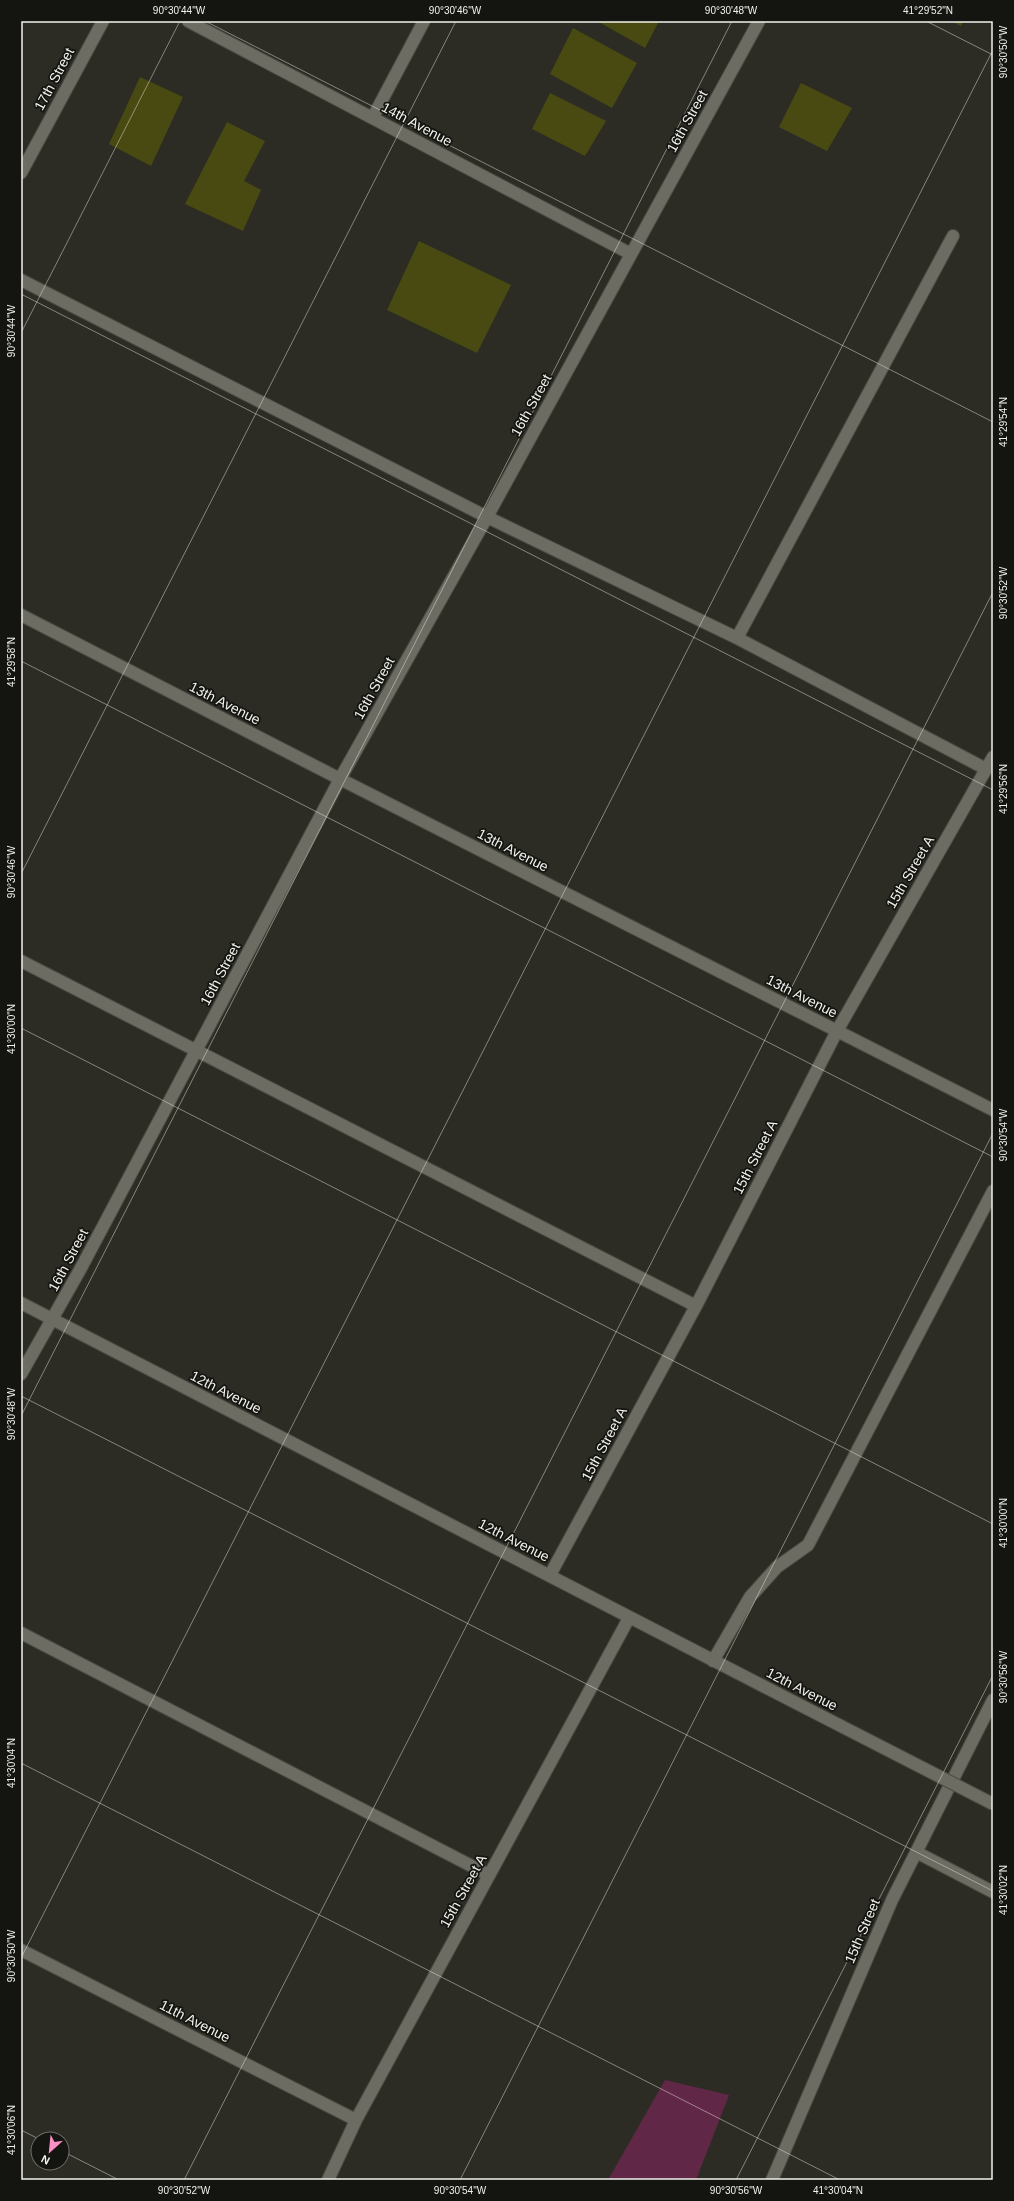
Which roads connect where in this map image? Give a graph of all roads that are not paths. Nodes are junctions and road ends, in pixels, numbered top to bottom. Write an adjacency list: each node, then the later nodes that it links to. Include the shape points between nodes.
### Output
1 (103, 21): 6 (street, 17th Street)
2 (188, 21): 5 (street, 14th Avenue)
3 (424, 21): 5 (street)
4 (759, 21): 8 (street, 16th Street)
5 (373, 118): 8 (street, 14th Avenue)
6 (21, 173)
7 (952, 236): 12 (street)
8 (631, 254): 10 (street, 16th Street)
9 (21, 280): 10 (street)
10 (487, 517): 12 (street); 15 (street, 16th Street)
11 (21, 615): 15 (street, 13th Avenue)
12 (738, 638): 14 (street)
13 (993, 757): 14 (street, 15th Street A)
14 (986, 769): 17 (street, 15th Street A)
15 (340, 779): 17 (street, 13th Avenue); 18 (street, 16th Street)
16 (21, 961): 18 (street)
17 (837, 1031): 19 (street, 13th Avenue); 22 (street, 15th Street A)
18 (197, 1050): 22 (street); 23 (street, 16th Street)
19 (993, 1110)
20 (993, 1191): 28 (street, via 808,1545 777,1568 750,1597)
21 (21, 1303): 23 (street, 12th Avenue)
22 (696, 1306): 25 (street, 15th Street A)
23 (53, 1320): 24 (street, 16th Street); 25 (street, 12th Avenue)
24 (21, 1374)
25 (550, 1575): 26 (street, 12th Avenue)
26 (629, 1618): 28 (street, 12th Avenue); 32 (street, 15th Street A)
27 (21, 1633): 32 (street)
28 (713, 1661): 30 (street, 12th Avenue, bridge)
29 (993, 1700): 31 (street, 15th Street)
30 (993, 1804)
31 (916, 1852): 33 (street); 37 (street, 15th Street, via 892,1900)
32 (489, 1875): 35 (street, 15th Street A)
33 (993, 1892)
34 (21, 1950): 35 (street, 11th Avenue)
35 (356, 2120): 36 (street, 15th Street A)
36 (328, 2180)
37 (772, 2180)

